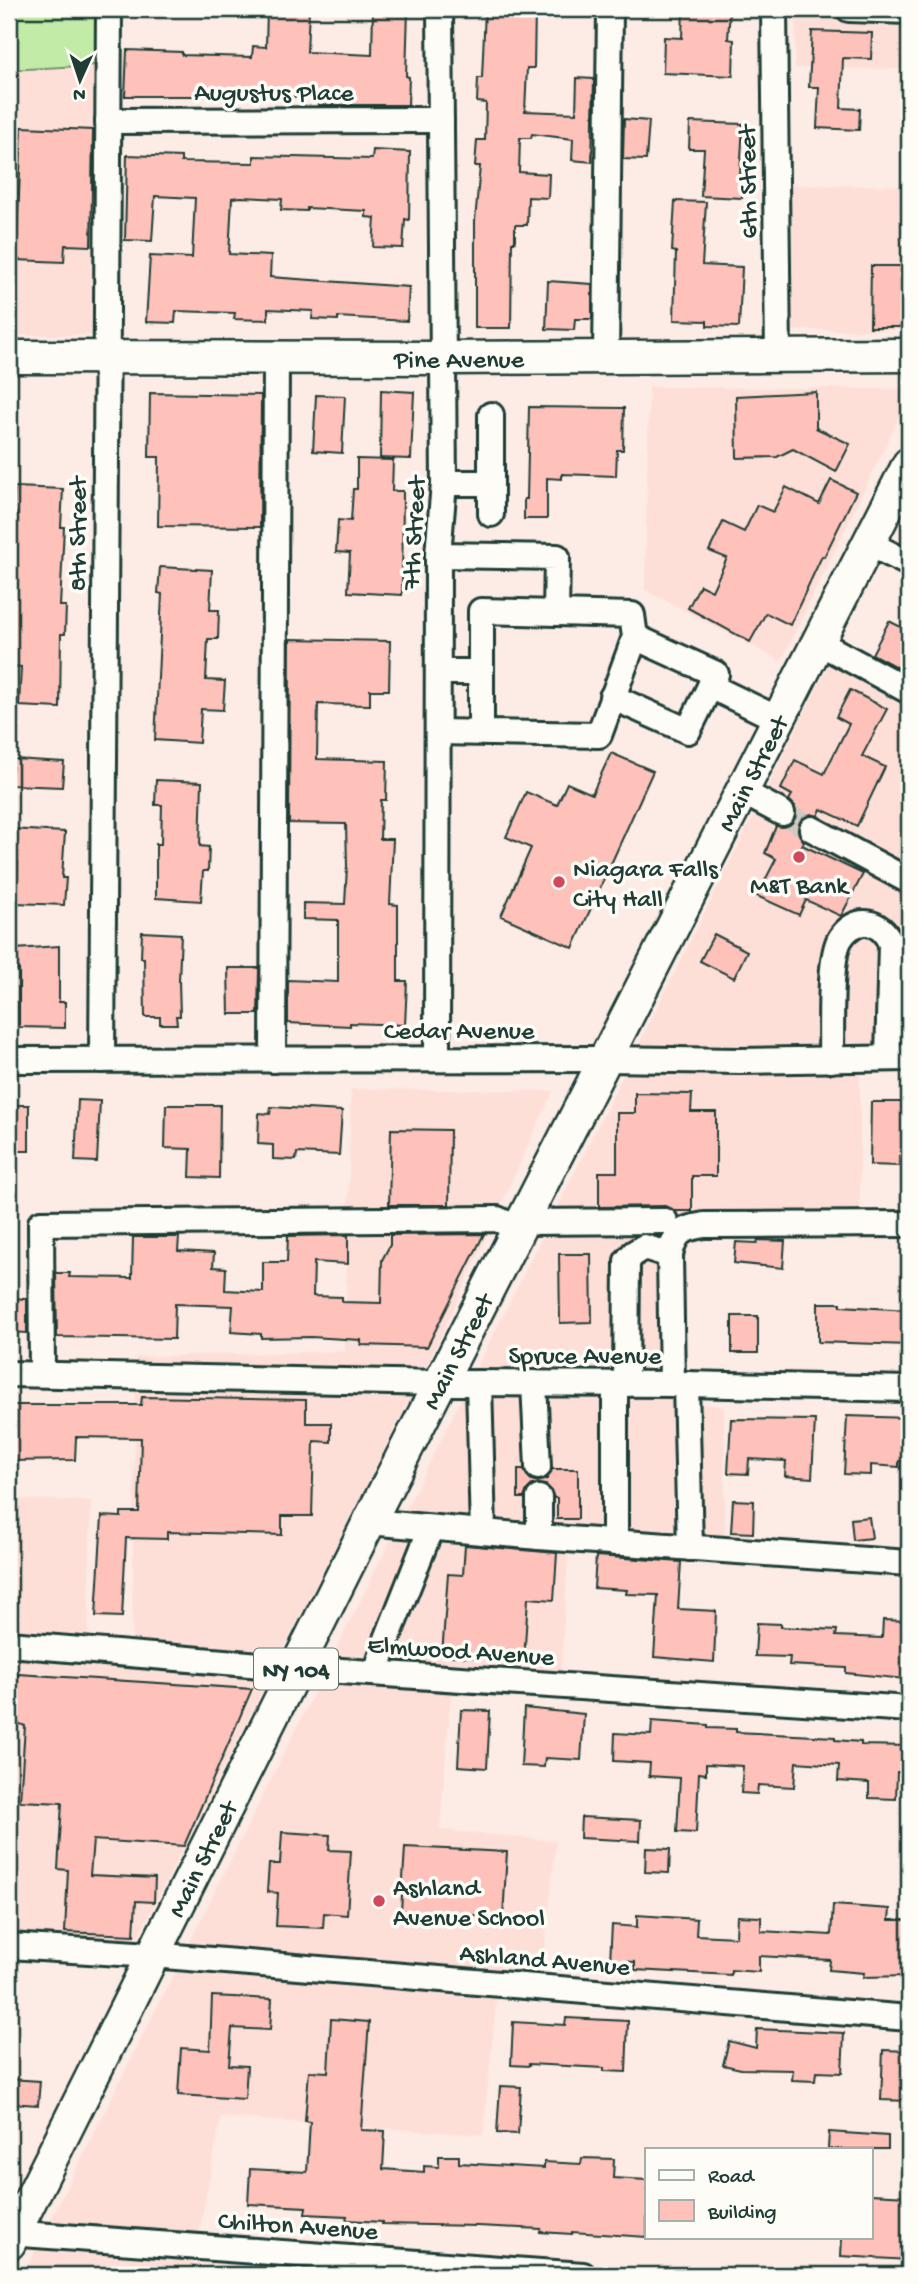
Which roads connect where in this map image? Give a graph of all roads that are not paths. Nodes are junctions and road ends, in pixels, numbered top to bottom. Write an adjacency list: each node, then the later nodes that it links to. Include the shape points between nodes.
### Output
1 (109, 9): 8 (street, 8th Street)
2 (440, 9): 7 (street, 7th Street)
3 (610, 9): 11 (street)
4 (774, 9): 9 (street, 6th Street)
5 (849, 9): 6 (street)
6 (909, 11)
7 (441, 120): 8 (street, Augustus Place); 15 (street, 7th Street)
8 (108, 121): 13 (street, 8th Street)
9 (778, 355): 10 (main road, Pine Avenue); 11 (main road, Pine Avenue)
10 (909, 355)
11 (606, 356): 15 (main road, Pine Avenue)
12 (9, 357): 13 (main road, Pine Avenue)
13 (106, 357): 14 (main road, Pine Avenue); 43 (street, 8th Street)
14 (276, 357): 15 (main road, Pine Avenue); 44 (street)
15 (445, 358): 18 (street, 7th Street)
16 (491, 415): 19 (street)
17 (907, 474): 21 (main road, Main Street / NY 104)
18 (444, 483): 19 (street); 22 (street, 7th Street)
19 (491, 483): 20 (street)
20 (491, 514)
21 (868, 543): 23 (street); 26 (main road, Main Street / NY 104)
22 (438, 555): 24 (street, via 557,557); 27 (street, 7th Street)
23 (909, 560)
24 (556, 613): 25 (street, via 632,615); 28 (street, via 481,611)
25 (635, 637): 29 (street, via 716,674); 31 (street)
26 (818, 642): 30 (street); 32 (main road, Main Street / NY 104)
27 (438, 672): 28 (street); 33 (street, 7th Street)
28 (481, 673): 34 (street)
29 (710, 686): 31 (street, via 688,731); 32 (street)
30 (909, 691)
31 (612, 697): 34 (street, via 598,735)
32 (778, 719): 35 (main road, Main Street / NY 104)
33 (438, 732): 34 (street); 40 (street, 7th Street)
34 (481, 733)
35 (741, 791): 36 (street); 41 (main road, Main Street / NY 104)
36 (782, 813)
37 (811, 829): 38 (street)
38 (909, 881)
39 (899, 1058): 45 (street, Cedar Avenue); 45 (street, via 891,944 887,933 868,923 854,925 840,939 834,962)
40 (437, 1059): 41 (street, Cedar Avenue); 44 (street, Cedar Avenue)
41 (606, 1059): 45 (street, Cedar Avenue); 48 (main road, Main Street / NY 104)
42 (9, 1060): 43 (street, Cedar Avenue)
43 (102, 1060): 44 (street, Cedar Avenue)
44 (273, 1060)
45 (831, 1060)
46 (665, 1222): 48 (street)
47 (909, 1224): 49 (street, via 704,1225 686,1228 674,1239)
48 (519, 1225): 51 (street, via 498,1219 41,1223); 52 (main road, Main Street / NY 104)
49 (670, 1255): 55 (street, via 644,1247 627,1261); 56 (street)
50 (9, 1374): 51 (street, Spruce Avenue)
51 (42, 1374): 52 (street, Spruce Avenue)
52 (441, 1383): 53 (street, Spruce Avenue); 60 (main road, Main Street / NY 104)
53 (479, 1383): 54 (street, Spruce Avenue); 62 (street)
54 (534, 1383): 55 (street, Spruce Avenue); 58 (street)
55 (620, 1384): 56 (street, Spruce Avenue); 64 (street)
56 (679, 1384): 57 (street, Spruce Avenue); 65 (street)
57 (909, 1389)
58 (538, 1467)
59 (539, 1498): 63 (street)
60 (369, 1522): 61 (street); 68 (main road, Main Street / NY 104)
61 (431, 1528): 62 (street); 69 (street)
62 (483, 1532): 63 (street)
63 (539, 1537): 64 (street)
64 (615, 1543): 65 (street)
65 (690, 1548): 66 (street)
66 (909, 1563)
67 (9, 1644): 68 (street, Elmwood Avenue)
68 (296, 1668): 69 (street, Elmwood Avenue); 72 (main road, Main Street / NY 104)
69 (376, 1673): 70 (street, Elmwood Avenue)
70 (909, 1709)
71 (9, 1946): 72 (street, Ashland Avenue)
72 (152, 1955): 73 (street, Ashland Avenue); 74 (main road, Main Street / NY 104)
73 (909, 2018)
74 (10, 2236): 75 (street, Chilton Avenue)
75 (583, 2275)

